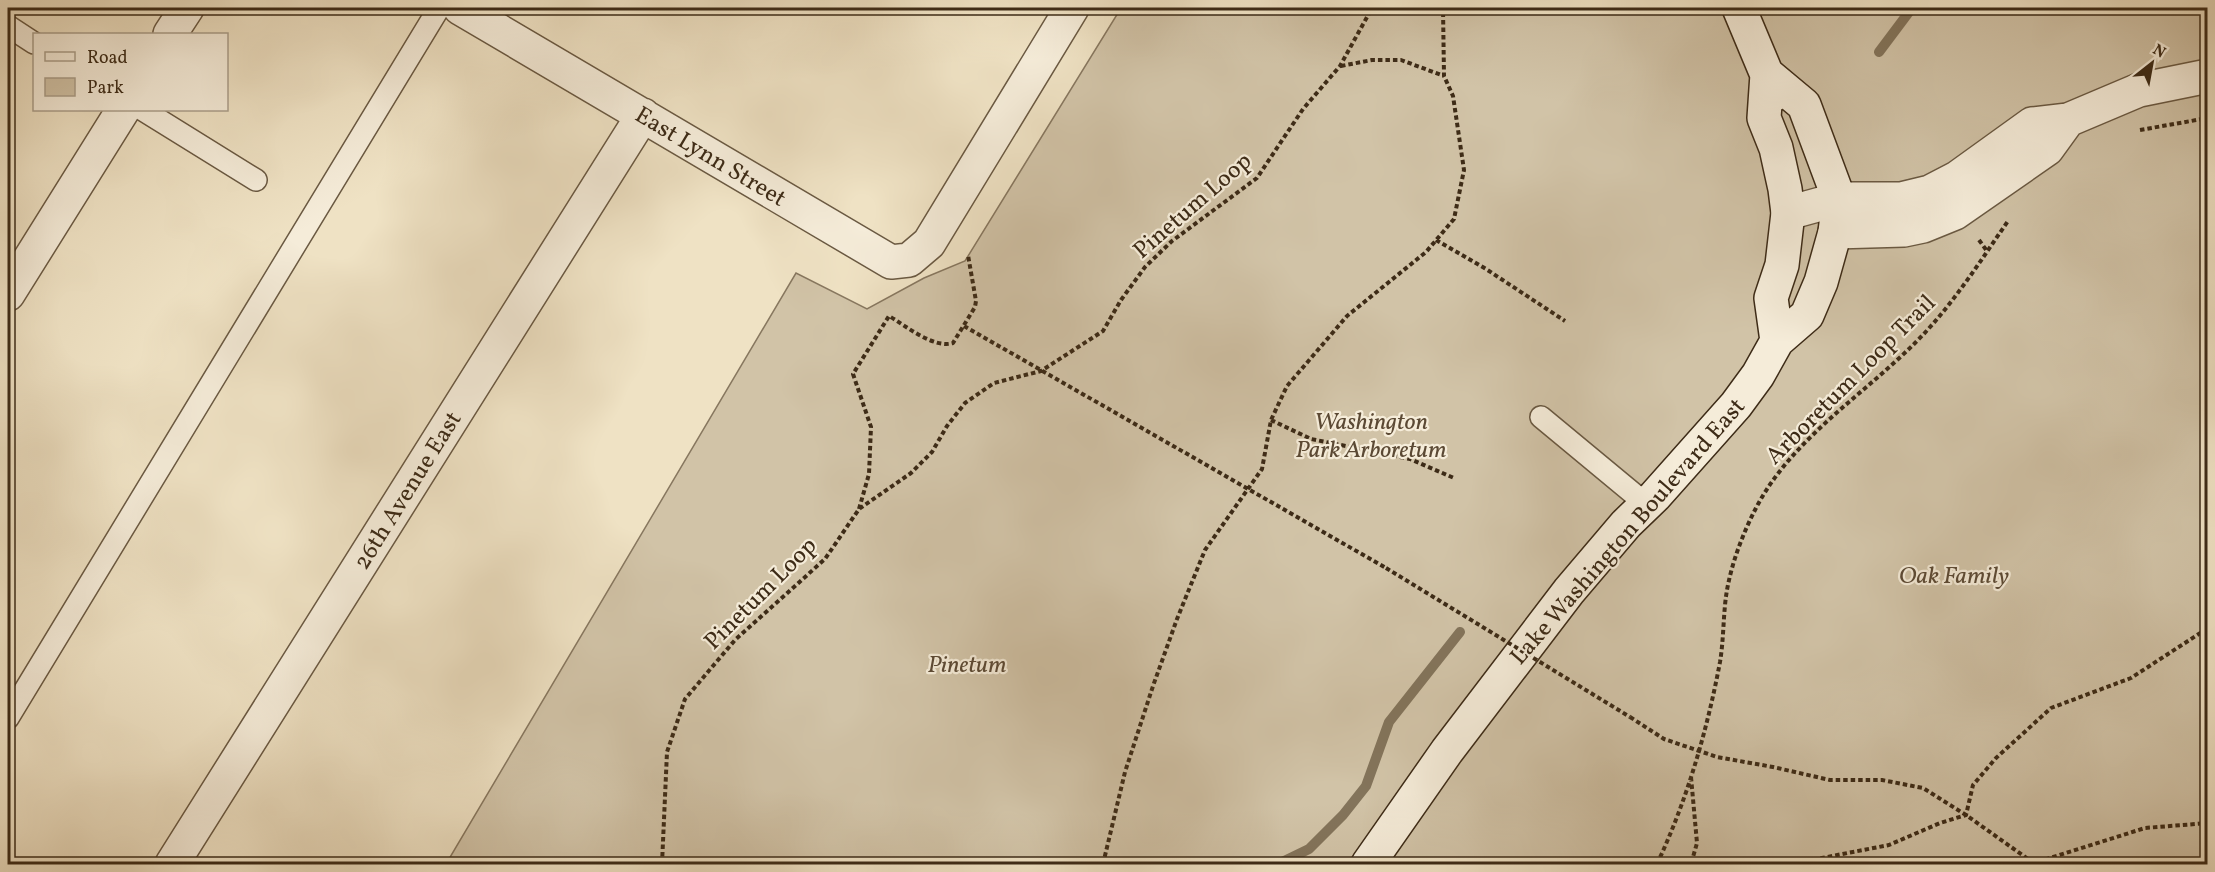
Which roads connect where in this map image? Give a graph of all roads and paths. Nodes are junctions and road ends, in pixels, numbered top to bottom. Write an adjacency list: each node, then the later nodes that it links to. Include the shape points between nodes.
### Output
1 (187, 8): 9 (street)
2 (439, 8): 39 (lane)
3 (460, 8): 17 (street, East Lynn Street)
4 (1072, 8): 17 (street, East Lynn Street, via 949,213 929,243 909,260 891,262)
5 (1372, 8): 11 (path, Pinetum Loop)
6 (1443, 8): 13 (path)
7 (1739, 8): 12 (street, Lake Washington Boulevard East)
8 (8, 26): 10 (lane)
9 (171, 33)
10 (33, 42)
11 (1340, 66): 13 (path, via 1401,60); 31 (path, Pinetum Loop, via 1303,109 1257,178 1172,241 1145,267 1103,331)
12 (1767, 74): 22 (street, Lake Washington Boulevard East, via 1804,105); 22 (street, Lake Washington Boulevard East, via 1764,118 1785,189)
13 (1444, 76): 25 (path, via 1453,96 1464,170 1454,219)
14 (2208, 76): 19 (street, via 2139,90)
15 (122, 111): 27 (street)
16 (145, 111): 21 (lane)
17 (643, 115): 44 (street, 26th Avenue East)
18 (2208, 118): 20 (path)
19 (2068, 120): 22 (street, via 2032,124 1958,178 1930,192 1901,199); 24 (street, via 2047,149 1955,213 1923,226 1892,232)
20 (2134, 131)
21 (256, 180)
22 (1815, 205): 24 (street, Lake Washington Boulevard East); 30 (street, Lake Washington Boulevard East, via 1782,265 1771,298)
23 (2010, 218): 40 (path, Arboretum Loop Trail, via 1950,306 1882,375 1792,456 1756,507 1727,589 1720,658)
24 (1835, 232): 30 (street, Lake Washington Boulevard East, via 1807,315)
25 (1436, 240): 28 (path); 33 (path, via 1347,316 1287,386)
26 (968, 255): 29 (path, via 976,301)
27 (8, 294)
28 (1565, 321)
29 (964, 326): 31 (path); 37 (path, via 953,343 946,346 889,316 853,374 871,427 869,474)
30 (1777, 341): 36 (street, Lake Washington Boulevard East, via 1736,405)
31 (1041, 371): 35 (path); 37 (path, Pinetum Loop, via 993,383 964,403 932,452 911,473)
32 (1541, 417): 36 (lane)
33 (1271, 420): 34 (path, via 1311,439 1410,459); 35 (path, via 1262,469)
34 (1454, 478)
35 (1250, 488): 40 (path, bridge, via 1665,739); 46 (path, via 1206,550 1177,619 1125,772)
36 (1646, 504): 47 (street, Lake Washington Boulevard East, via 1611,540 1516,657)
37 (859, 509): 45 (path, Pinetum Loop, via 825,559 735,640 686,699 667,752)
38 (2208, 628): 42 (path, via 2131,678 2051,708 1973,784)
39 (8, 718)
40 (1700, 752): 41 (path, Arboretum Loop Trail); 42 (path, via 1830,780 1882,780 1923,788)
41 (1691, 776): 48 (path, Arboretum Loop Trail); 49 (path, via 1697,843)
42 (1966, 815): 50 (path, via 1889,845); 51 (path)
43 (2208, 823): 51 (path, via 2145,828)
44 (172, 864)
45 (662, 864)
46 (1103, 864)
47 (1368, 864)
48 (1657, 864)
49 (1691, 864)
50 (1791, 864)
51 (2033, 864)

